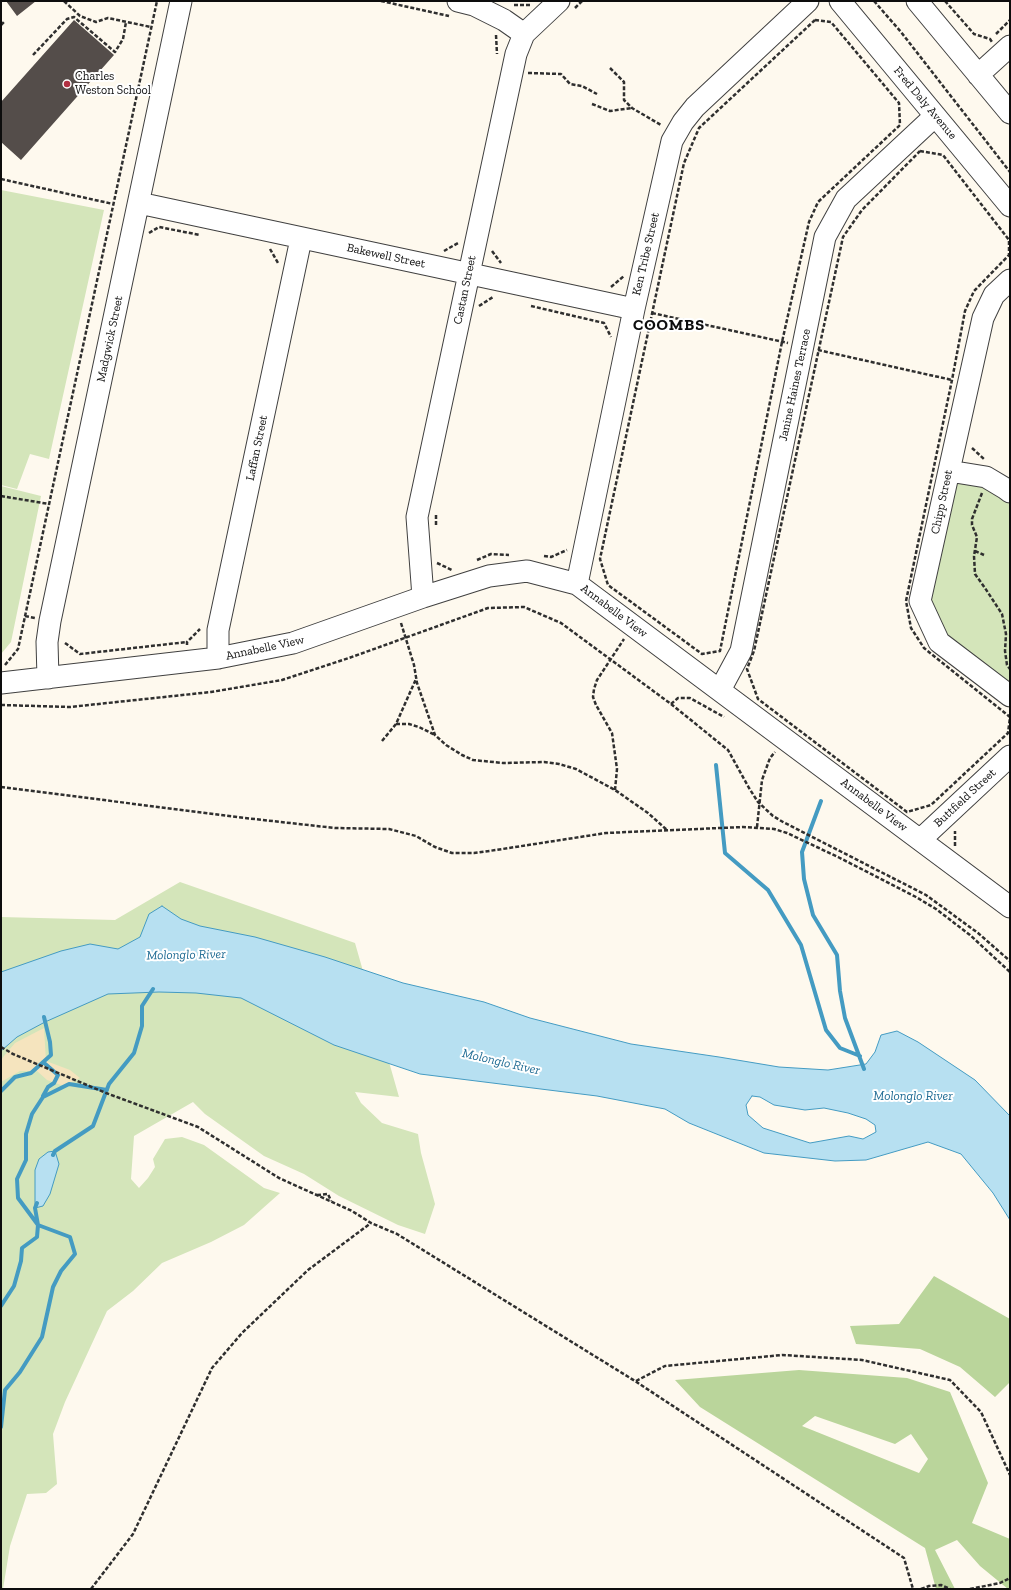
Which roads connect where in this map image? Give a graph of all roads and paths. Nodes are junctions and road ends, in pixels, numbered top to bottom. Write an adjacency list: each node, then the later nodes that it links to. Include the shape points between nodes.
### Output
1 (64, 1): 16 (path, via 80,16 96,22 108,18)
2 (157, 1): 18 (path)
3 (181, 1): 37 (street, Madgwick Street)
4 (381, 1): 13 (path)
5 (536, 1): 12 (path, via 532,5)
6 (559, 1): 20 (street, Castan Street)
7 (808, 1): 58 (street, Ken Tribe Street, via 695,107 683,122 672,142)
8 (840, 1): 31 (street, Fred Daly Avenue)
9 (874, 1): 35 (path)
10 (917, 1): 26 (street)
11 (945, 1): 14 (path, via 974,34 990,39)
12 (510, 3)
13 (454, 9): 20 (street, via 474,5 504,20)
14 (1010, 20)
15 (5, 21): 17 (path)
16 (126, 22): 18 (path); 22 (path, via 123,39 115,52 74,18 67,19)
17 (1, 25)
18 (151, 27): 38 (path)
19 (496, 34): 23 (path)
20 (524, 34): 51 (street, Castan Street, via 516,54)
21 (1010, 46): 26 (street)
22 (33, 55)
23 (498, 55)
24 (530, 65): 27 (path, via 528,75 561,74 570,84 582,86)
25 (610, 68): 29 (path, via 624,82 624,100)
26 (978, 75): 30 (street)
27 (597, 94)
28 (592, 104): 29 (path, via 610,111)
29 (632, 108): 33 (path)
30 (1010, 113)
31 (936, 116): 39 (street, Fred Daly Avenue); 92 (street, Janine Haines Terrace, via 846,199 825,237 741,651)
32 (665, 119): 33 (path)
33 (661, 124): 34 (path)
34 (658, 131)
35 (1010, 172)
36 (1, 179): 38 (path)
37 (139, 203): 44 (street, Bakewell Street); 89 (street, Madgwick Street, via 50,621 47,642)
38 (113, 204): 66 (path)
39 (1010, 206)
40 (145, 235): 41 (path, via 159,227)
41 (204, 236)
42 (460, 236): 47 (path, via 458,244)
43 (843, 237): 48 (path, via 862,210 920,151 943,155 1009,240)
44 (301, 239): 51 (street, Bakewell Street); 85 (street, Laffan Street, via 218,630)
45 (493, 243): 49 (path, via 492,251 500,263)
46 (264, 248): 50 (path, via 271,249)
47 (444, 251)
48 (1010, 255): 97 (path, via 974,291 965,311 906,601 911,628 924,648)
49 (508, 264)
50 (279, 266)
51 (469, 273): 58 (street, Bakewell Street); 79 (street, Castan Street, via 417,517)
52 (626, 275): 54 (path, via 612,287)
53 (1010, 280): 62 (street, Chipp Street, via 994,295 983,318)
54 (605, 286)
55 (500, 299): 56 (path, via 492,297)
56 (479, 306)
57 (530, 306): 59 (path, via 604,323)
58 (634, 310): 78 (street, Ken Tribe Street)
59 (611, 339)
60 (973, 441): 61 (path, via 972,448)
61 (989, 462)
62 (949, 471): 63 (street, via 986,477); 93 (street, Chipp Street, via 920,601 939,642)
63 (1010, 492)
64 (982, 493): 70 (path, via 972,519 977,537)
65 (1, 496): 66 (path)
66 (49, 504): 87 (path, via 18,649 5,665)
67 (436, 514): 68 (path)
68 (436, 528)
69 (568, 542): 74 (path, via 567,550)
70 (975, 551): 72 (path); 88 (path, via 975,574 1002,614 1006,634 1007,665)
71 (513, 555): 76 (path, via 491,554)
72 (984, 555)
73 (437, 556): 77 (path, via 437,563)
74 (544, 556)
75 (600, 559): 75 (path, via 608,585 702,654 720,651 782,342 809,222 818,202 900,125 899,104 830,22 815,20 699,128 684,163)
76 (472, 562)
77 (454, 571)
78 (577, 584): 79 (street, Annabelle View, via 527,571 489,576); 92 (street, Annabelle View)
79 (423, 596): 80 (street, Annabelle View)
80 (395, 607): 82 (path); 85 (street, Annabelle View, via 293,643)
81 (201, 625): 83 (path, via 199,631 187,642 80,654 65,644)
82 (406, 636): 86 (path, via 488,608 524,607 561,622); 90 (path); 95 (path, via 282,680 218,691 70,707)
83 (64, 637)
84 (754, 651): 100 (path, via 747,669 758,699)
85 (218, 658): 89 (street, Annabelle View)
86 (611, 658): 94 (path); 104 (path, via 597,680 593,697 598,711 612,733 617,769)
87 (1, 666)
88 (1010, 669)
89 (48, 678): 91 (street, Annabelle View)
90 (416, 678): 98 (path); 99 (path)
91 (1, 683)
92 (720, 690): 100 (street, Annabelle View)
93 (1010, 696)
94 (671, 704): 96 (path, via 678,698 690,698); 105 (path, via 728,750)
95 (1, 705)
96 (725, 717)
97 (1010, 717): 106 (path, via 1008,733)
98 (396, 724): 99 (path, via 420,727); 101 (path)
99 (435, 735): 104 (path, via 446,745 473,760 559,764 576,769)
100 (792, 735): 105 (path, via 770,758); 109 (street, Annabelle View)
101 (382, 741)
102 (1010, 756): 109 (street, Buttfield Street)
103 (1, 787): 108 (path, via 335,828 389,829 416,836 434,847 452,853 474,853 606,833)
104 (614, 790): 108 (path, via 648,813)
105 (758, 802): 107 (path); 111 (path, via 783,822 926,895 978,933)
106 (931, 805)
107 (756, 828): 108 (path); 112 (path, via 774,829 794,836 936,909 970,935)
108 (667, 830)
109 (920, 840): 110 (street, Annabelle View)
110 (1010, 907)
111 (1010, 961)
112 (1010, 972)
113 (1, 1047): 114 (path, via 137,1105 198,1127 279,1178)
114 (317, 1195): 115 (path); 115 (path, via 328,1194)
115 (332, 1202): 116 (path)
116 (371, 1223): 117 (path, via 396,1234); 120 (path, via 308,1270 242,1333 212,1368 133,1534)
117 (635, 1381): 118 (path, via 666,1366 782,1354 862,1360 950,1380 981,1412); 121 (path, via 904,1558)
118 (1010, 1475)
119 (1010, 1578): 124 (path, via 1000,1583)
120 (91, 1589)
121 (914, 1589)
122 (921, 1589): 123 (path, via 941,1585)
123 (950, 1589)
124 (970, 1589)

